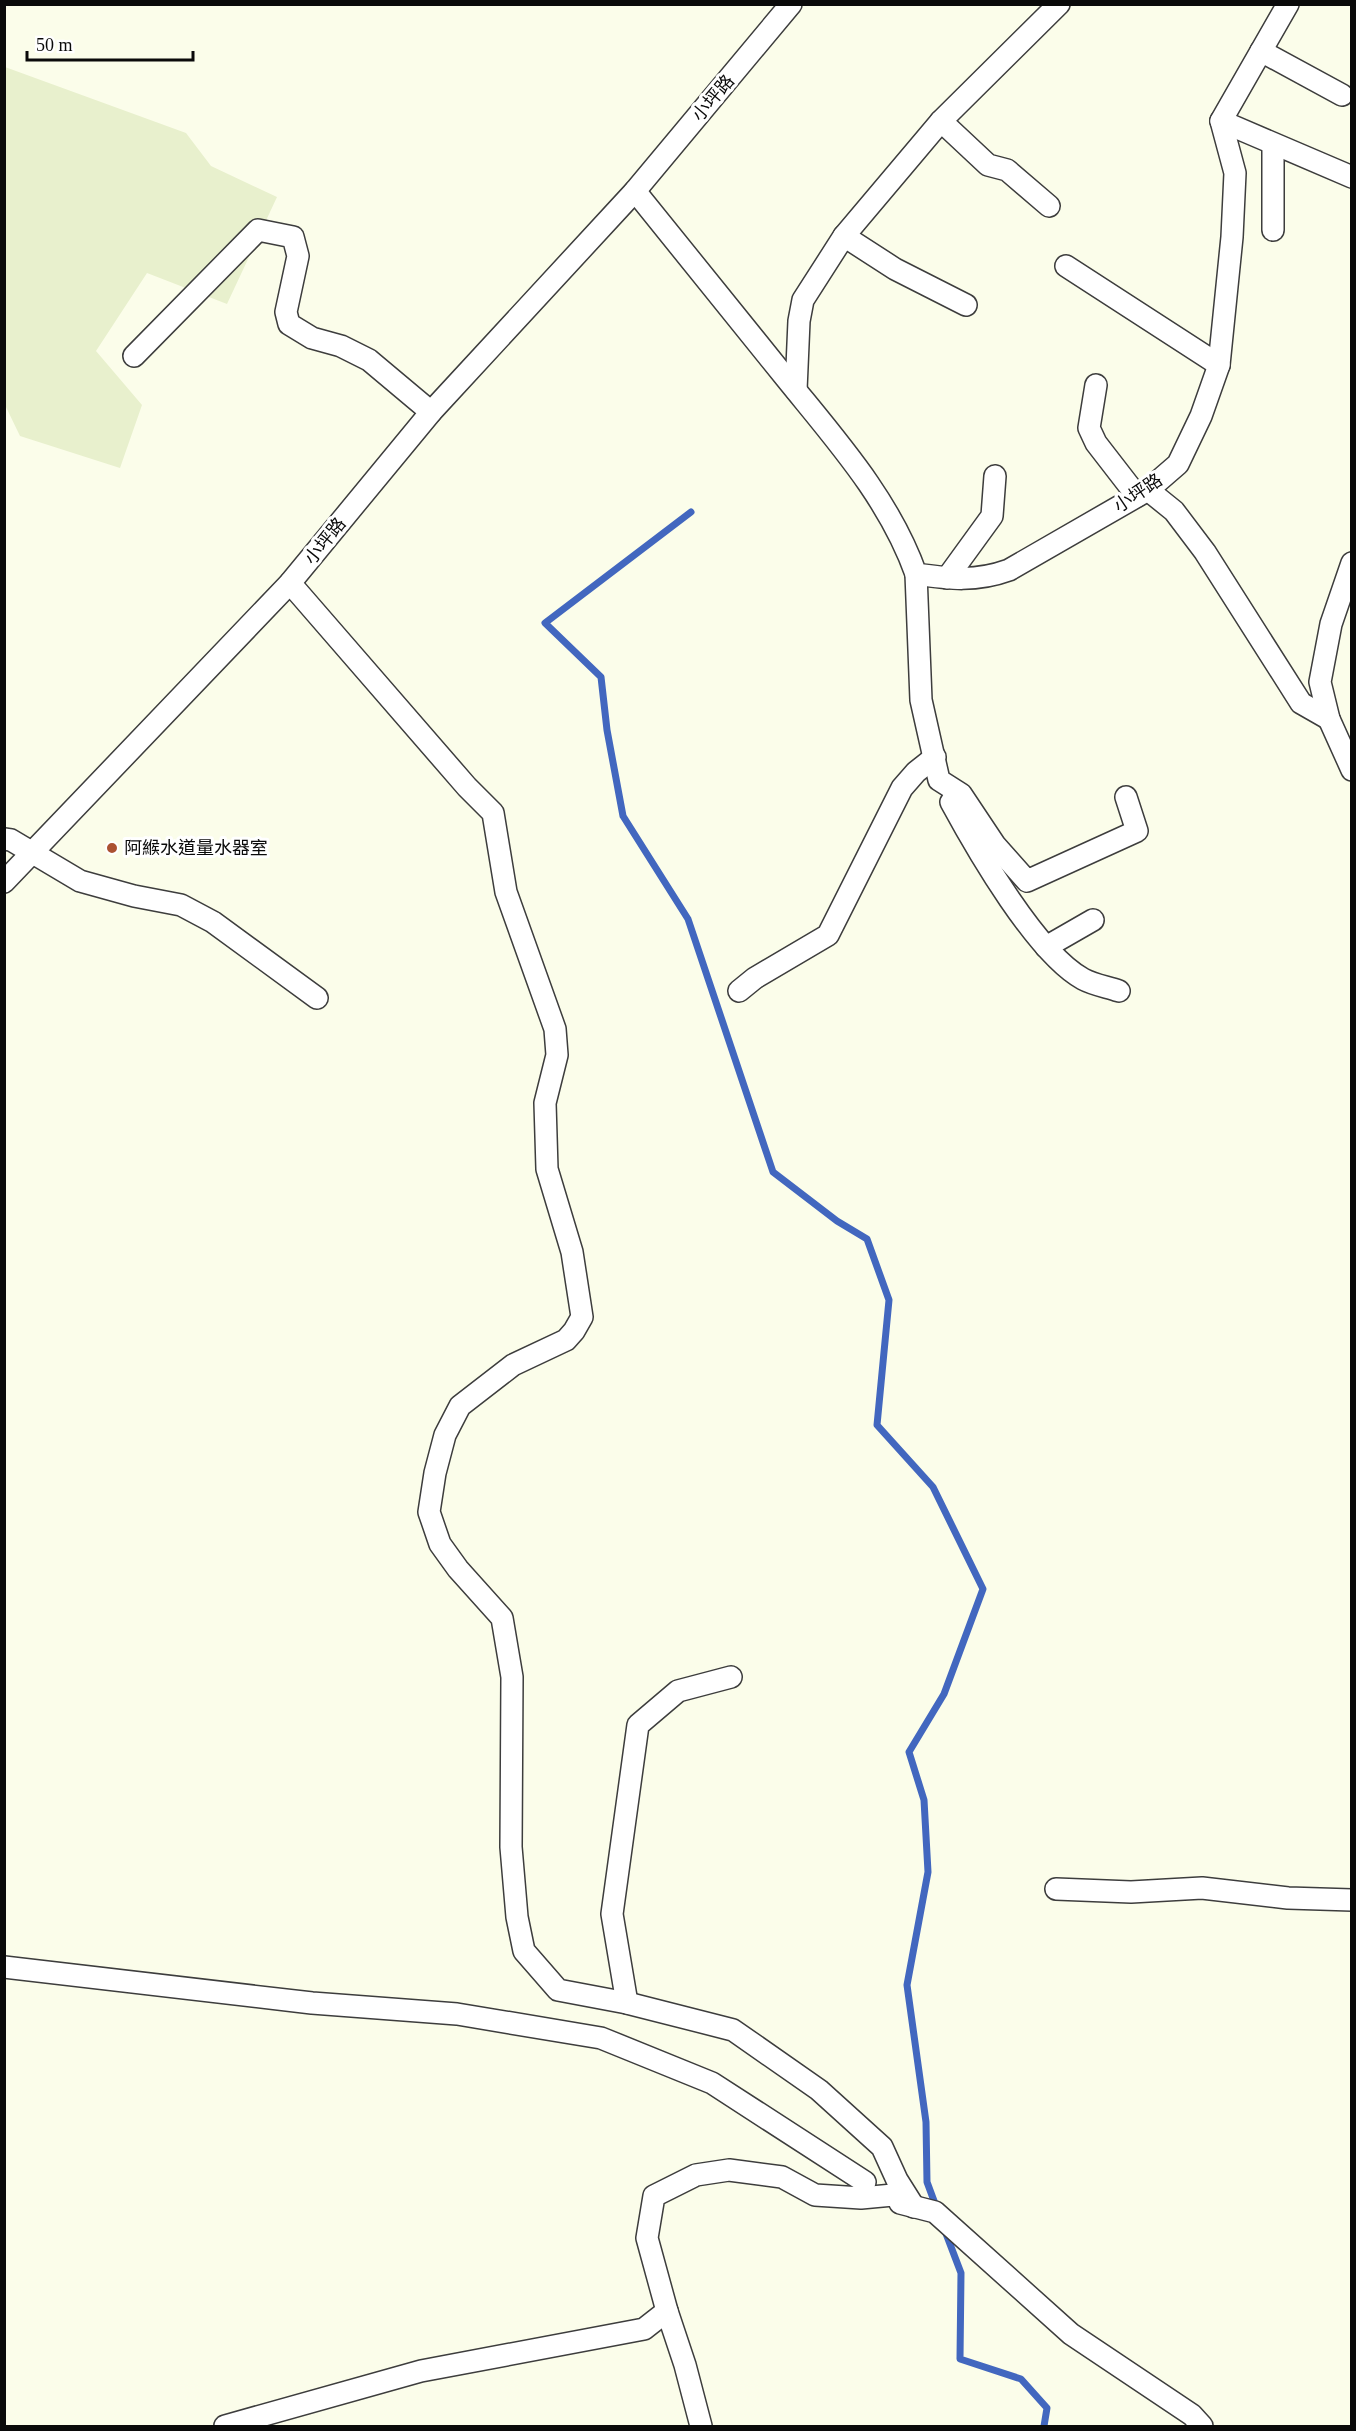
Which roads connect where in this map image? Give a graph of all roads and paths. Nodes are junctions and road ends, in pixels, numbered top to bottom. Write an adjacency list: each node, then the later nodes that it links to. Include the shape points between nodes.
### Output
1 (791, 4): 10 (street, 小坪路)
2 (1059, 4): 6 (street)
3 (1288, 4): 4 (street)
4 (1261, 51): 5 (street); 7 (street)
5 (1342, 95)
6 (941, 121): 11 (street, via 987,165 1007,171); 13 (street)
7 (1221, 121): 8 (street); 17 (street, 小坪路, via 1235,173)
8 (1273, 144): 9 (street); 12 (street)
9 (1352, 177)
10 (635, 191): 19 (street); 20 (street, 小坪路)
11 (1049, 206)
12 (1273, 230)
13 (844, 236): 15 (street, via 895,269); 19 (street, via 803,300)
14 (1066, 266): 17 (street)
15 (966, 305)
16 (134, 356): 20 (street, via 258,230 293,237 298,256 286,312 289,324 312,338 369,360)
17 (1219, 365): 22 (street, 小坪路, via 1178,464)
18 (1096, 385): 22 (street, via 1089,428 1096,443)
19 (796, 390): 24 (street, via 884,504)
20 (430, 412): 26 (street, 小坪路)
21 (995, 476): 25 (street, via 992,516)
22 (1143, 493): 25 (street, 小坪路, via 1009,570 988,577); 27 (street, via 1174,511 1205,552 1301,703)
23 (1352, 563): 27 (street, via 1331,624 1320,682)
24 (916, 574): 25 (street, 小坪路); 28 (street, via 921,700)
25 (947, 578)
26 (290, 583): 33 (street, 小坪路); 44 (street, via 493,813 506,892 555,1029 557,1055 545,1103 547,1169 572,1252 582,1317 566,1340 513,1365 460,1406 445,1435 429,1512 440,1544 501,1618 512,1677 511,1847 524,1952 558,1990)
27 (1329, 719): 29 (street)
28 (935, 758): 30 (street); 37 (street, via 902,788 828,935)
29 (1352, 770)
30 (939, 780): 31 (street, via 961,794 995,845 1027,881 1137,831); 36 (street, via 1005,892)
31 (1126, 797)
32 (4, 839): 33 (street)
33 (33, 853): 34 (street, 小坪路); 39 (street, via 80,881 182,905 213,922)
34 (4, 882)
35 (1093, 920): 36 (street)
36 (1046, 947): 38 (street, via 1083,980)
37 (739, 991)
38 (1119, 991)
39 (317, 998)
40 (731, 1677): 44 (street, via 678,1691 638,1725 612,1914)
41 (1056, 1889): 42 (street, via 1131,1892 1202,1888 1288,1898)
42 (1352, 1900)
43 (4, 1967): 45 (street, via 312,2002 457,2014 601,2038 712,2083)
44 (627, 2002): 46 (street, via 733,2030 819,2090 882,2147)
45 (865, 2182)
46 (915, 2207): 47 (street, via 893,2195 815,2195 782,2177 729,2170 696,2175 654,2196 647,2238); 50 (street, via 958,2233 1071,2334 1192,2415)
47 (667, 2311): 48 (street, via 644,2329 421,2371); 49 (street)
48 (225, 2427)
49 (701, 2427)
50 (1202, 2427)

